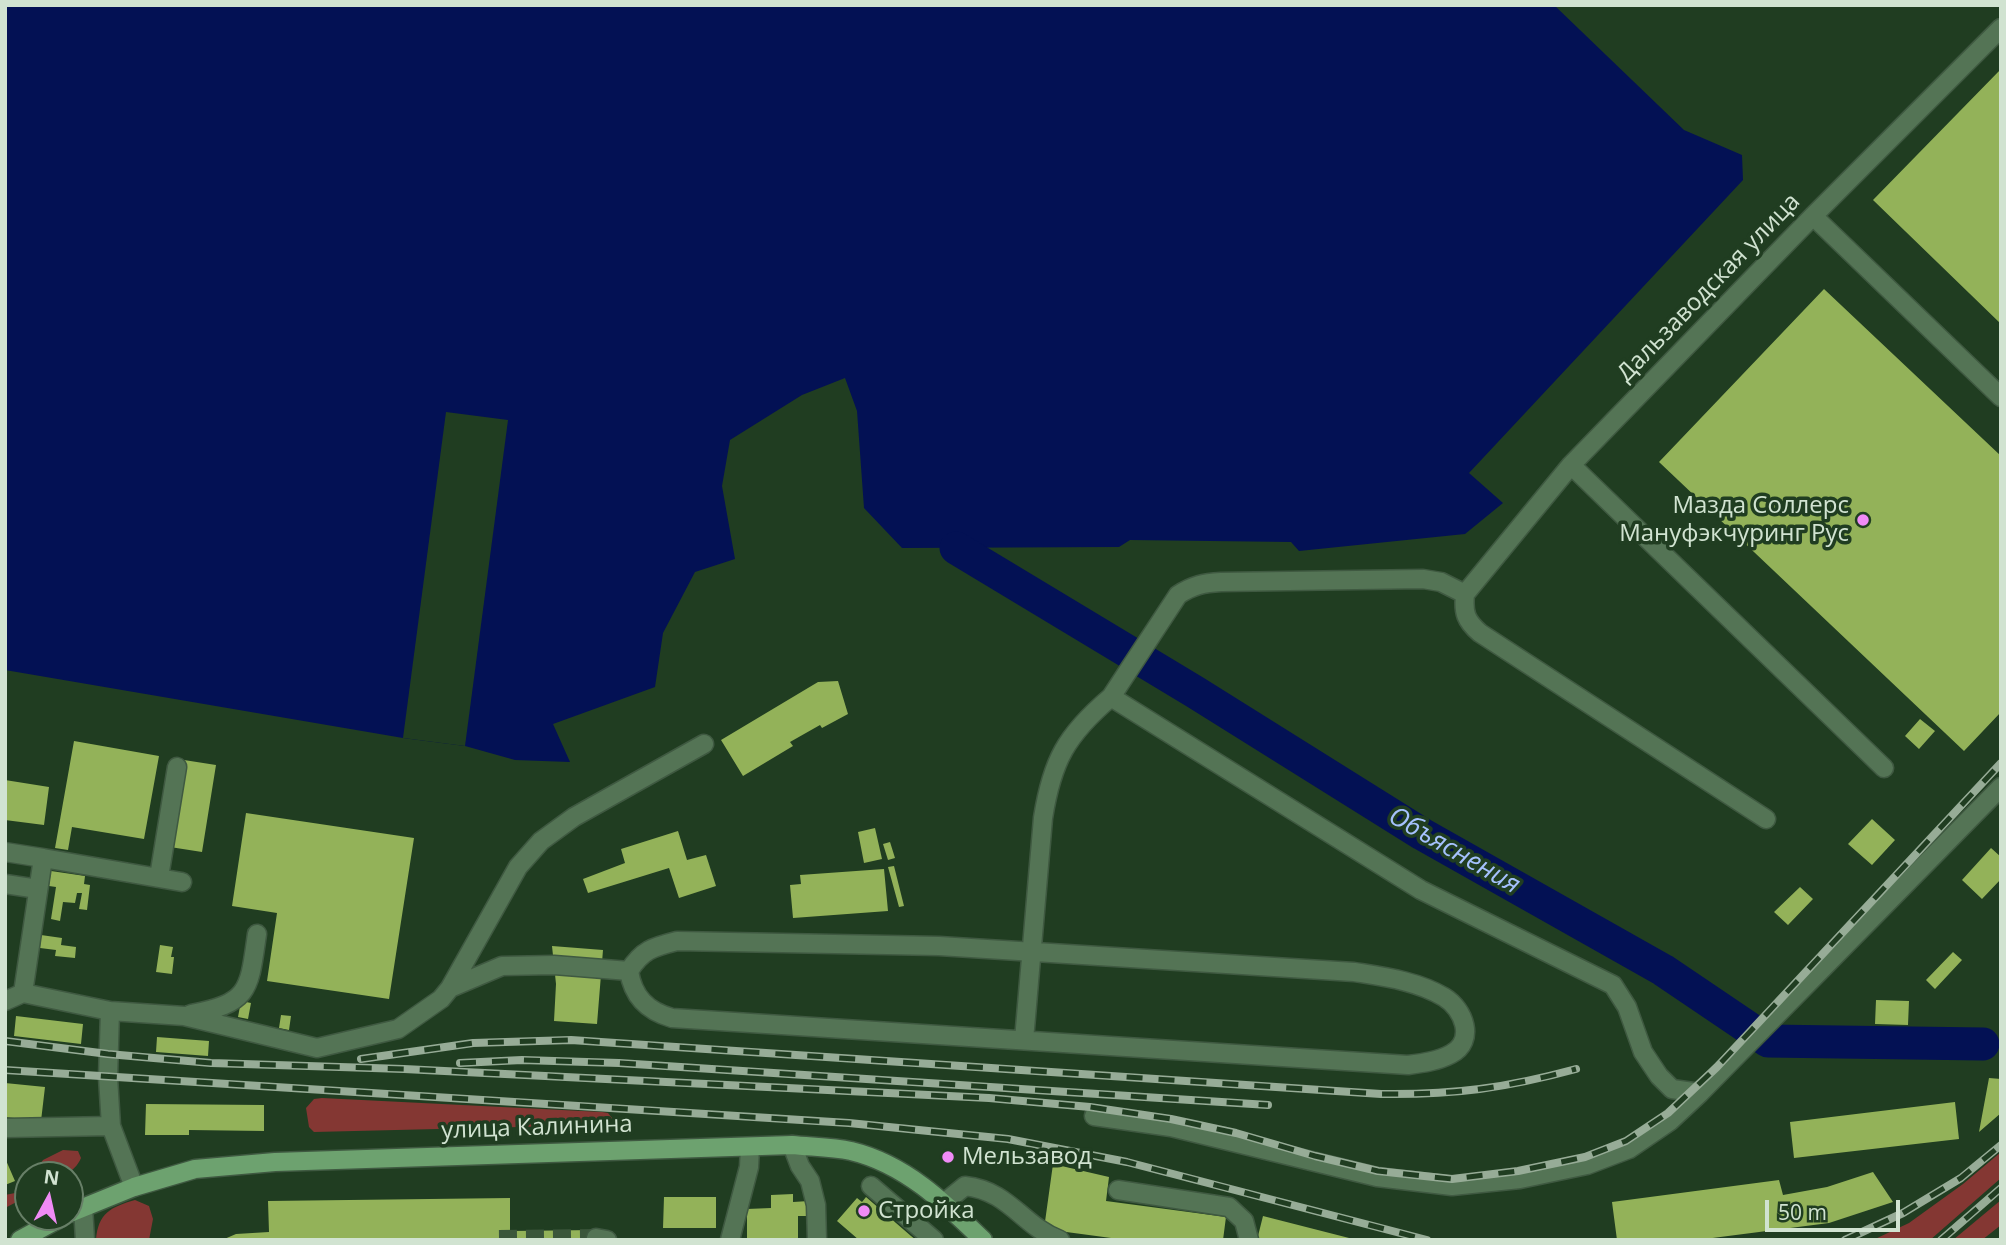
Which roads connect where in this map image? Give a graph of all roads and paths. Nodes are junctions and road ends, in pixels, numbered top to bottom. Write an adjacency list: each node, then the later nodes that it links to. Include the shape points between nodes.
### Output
1 (2001, 29): 2 (street, Дальзаводская улица)
2 (1813, 216): 3 (street); 4 (street, Дальзаводская улица)
3 (2001, 397)
4 (1571, 465): 5 (street, Дальзаводская улица); 9 (street)
5 (1465, 594): 6 (street, via 1423,579 1190,587 1178,595); 11 (street, via 1463,610 1480,633)
6 (1111, 697): 19 (street, via 1061,750 1048,782); 27 (street, via 1421,890 1613,985 1659,1076 1672,1089)
7 (704, 744): 21 (street, via 574,817 541,841 518,867)
8 (177, 767): 14 (street)
9 (1884, 768)
10 (2001, 786): 27 (street)
11 (1766, 819)
12 (5, 852): 13 (street)
13 (43, 858): 14 (street); 17 (street)
14 (159, 877): 15 (street)
15 (182, 881)
16 (5, 884): 17 (street)
17 (38, 889): 22 (street)
18 (257, 934): 25 (street, via 252,975 242,995 220,1009)
19 (1031, 952): 20 (street, via 677,941 638,956); 26 (street); 26 (street, via 1386,977 1447,998 1465,1018 1466,1036 1455,1053 1408,1065)
20 (629, 971): 21 (street, via 516,964); 26 (street, via 639,999 657,1014 672,1018)
21 (450, 988): 25 (street, via 398,1029 317,1048)
22 (23, 993): 23 (street); 24 (street)
23 (5, 1001)
24 (110, 1011): 25 (street); 29 (street)
25 (184, 1016)
26 (1024, 1040)
27 (1700, 1093): 28 (street, via 1629,1149 1587,1165 1452,1186 1377,1177 1171,1127)
28 (1094, 1116)
29 (111, 1126): 30 (street); 34 (street)
30 (5, 1128)
31 (792, 1145): 32 (main road, улица Калинина); 36 (main road, улица Калинина, via 847,1151 888,1163); 41 (street, via 810,1181)
32 (750, 1147): 34 (main road, улица Калинина, via 275,1162 195,1169); 40 (street)
33 (871, 1186): 42 (street)
34 (134, 1187): 37 (main road, улица Калинина)
35 (1118, 1190): 45 (street, via 1228,1207 1244,1221)
36 (944, 1203): 43 (main road, улица Калинина); 44 (street, via 965,1186 982,1188)
37 (84, 1207)
38 (36, 1231): 39 (main road)
39 (20, 1240)
40 (730, 1240)
41 (817, 1240)
42 (934, 1240)
43 (983, 1240)
44 (1060, 1240)
45 (1248, 1240)

